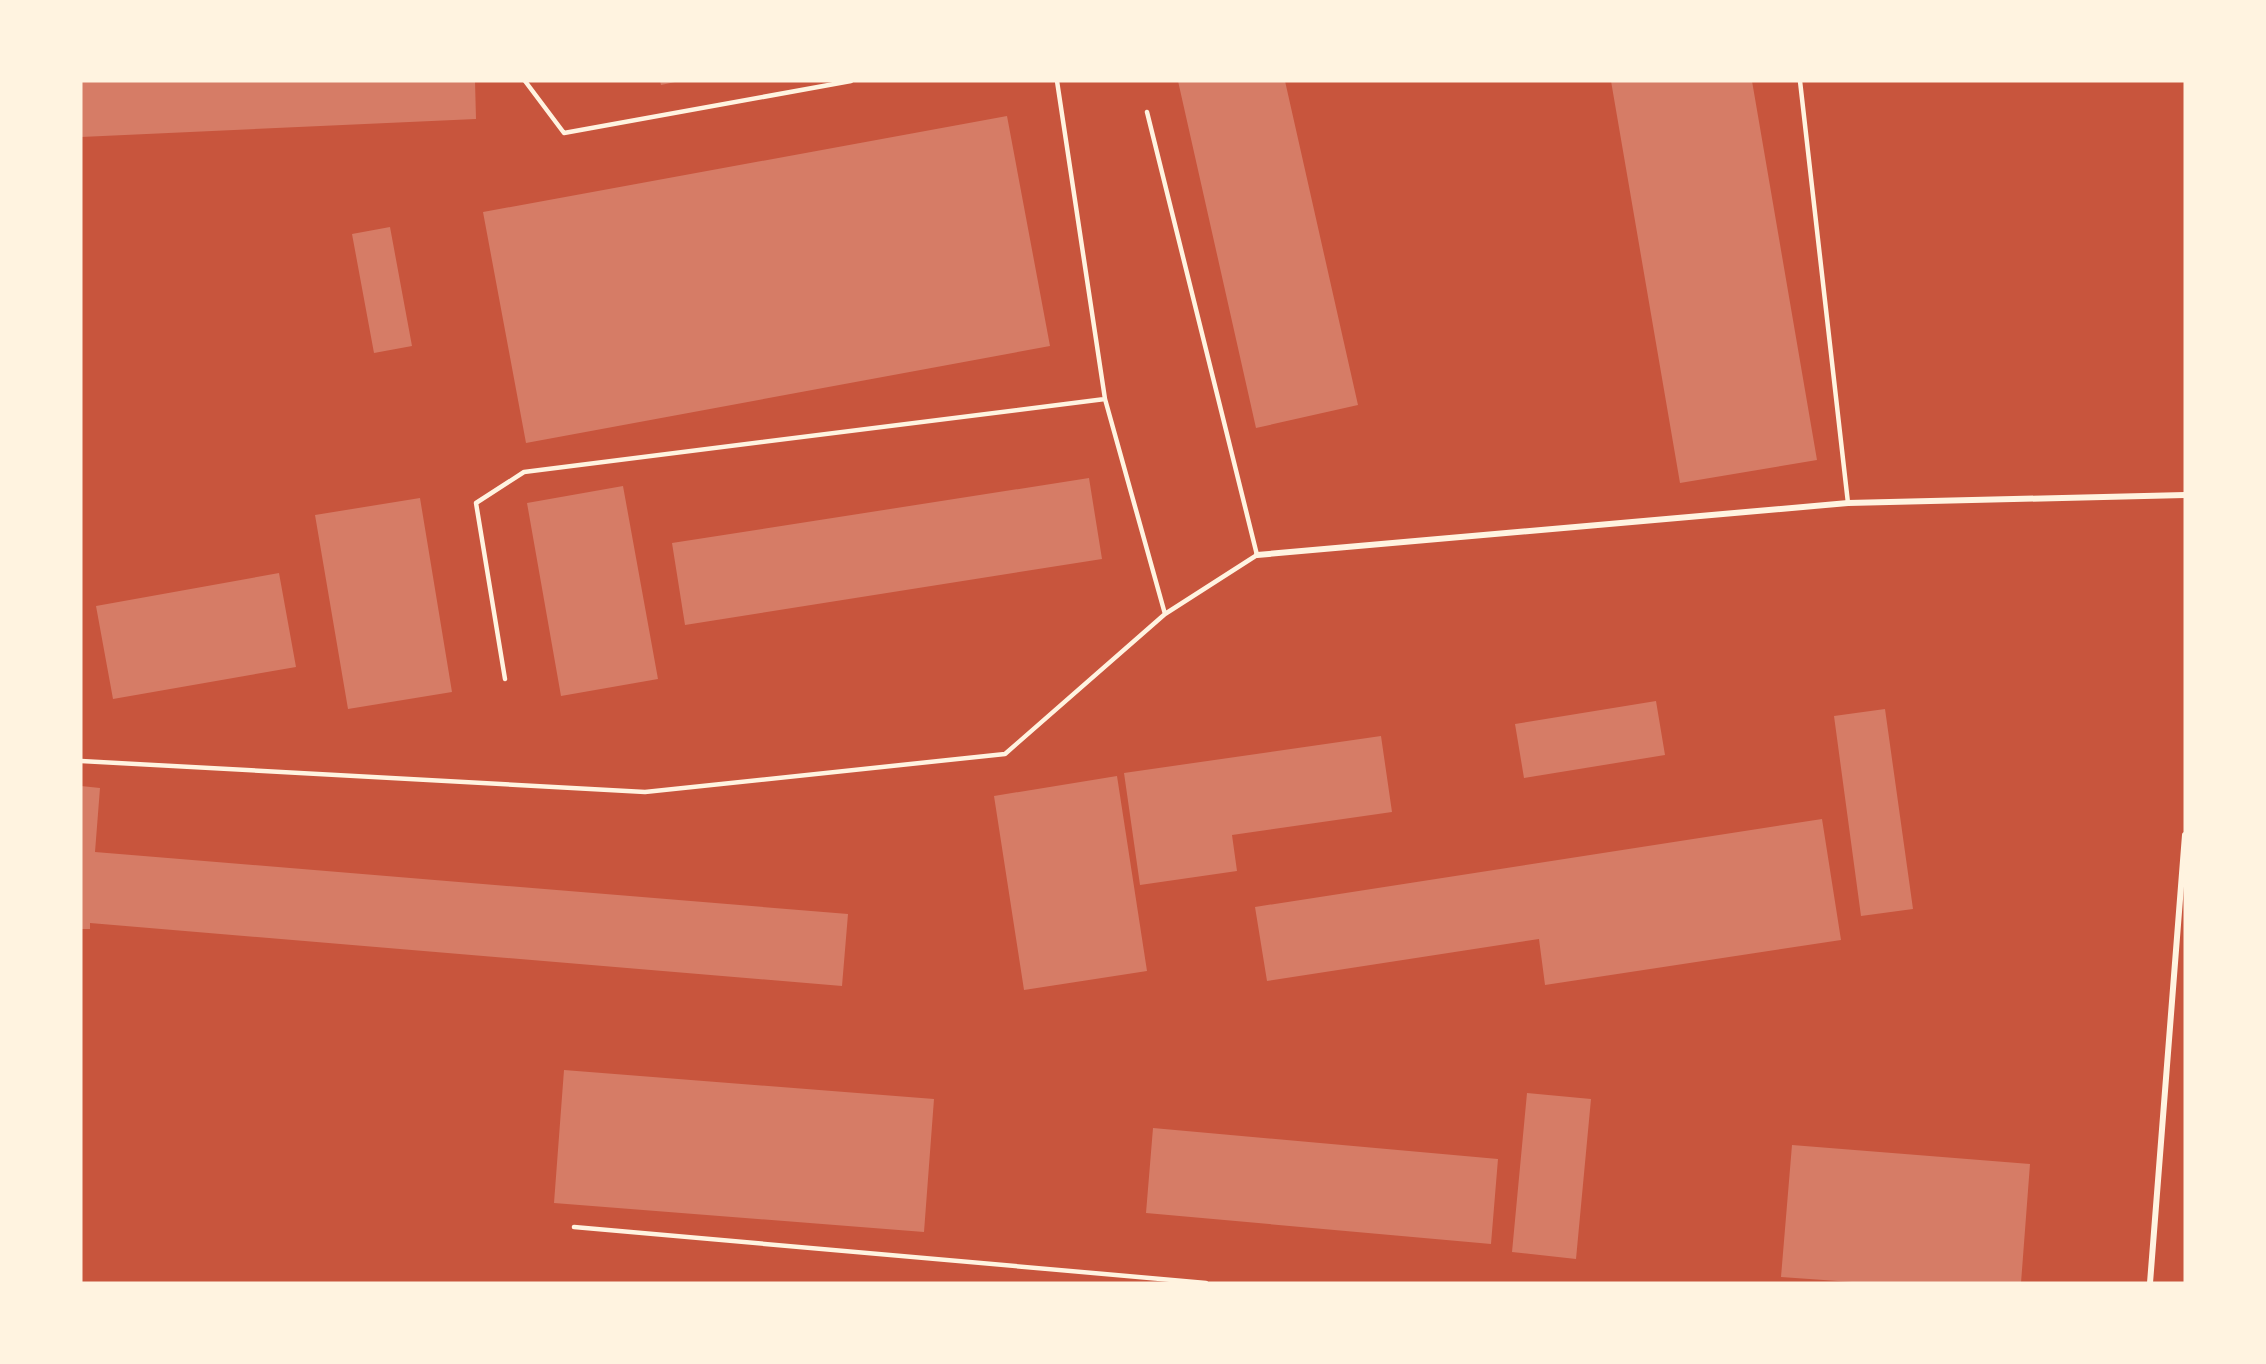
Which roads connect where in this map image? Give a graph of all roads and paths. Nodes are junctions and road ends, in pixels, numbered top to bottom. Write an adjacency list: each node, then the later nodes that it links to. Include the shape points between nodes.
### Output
1 (525, 81): 2 (lane, via 564,133)
2 (851, 81)
3 (1057, 81): 6 (lane)
4 (1800, 81): 8 (lane)
5 (1147, 112): 9 (lane)
6 (1105, 399): 10 (lane); 11 (lane, via 524,472 476,503)
7 (2185, 495): 8 (street)
8 (1848, 504): 9 (street)
9 (1257, 555): 10 (lane)
10 (1165, 614): 12 (lane, via 1005,754 645,792)
11 (505, 679)
12 (81, 761)
13 (2185, 835): 16 (street)
14 (574, 1227): 15 (lane)
15 (1206, 1283)
16 (2150, 1283)

